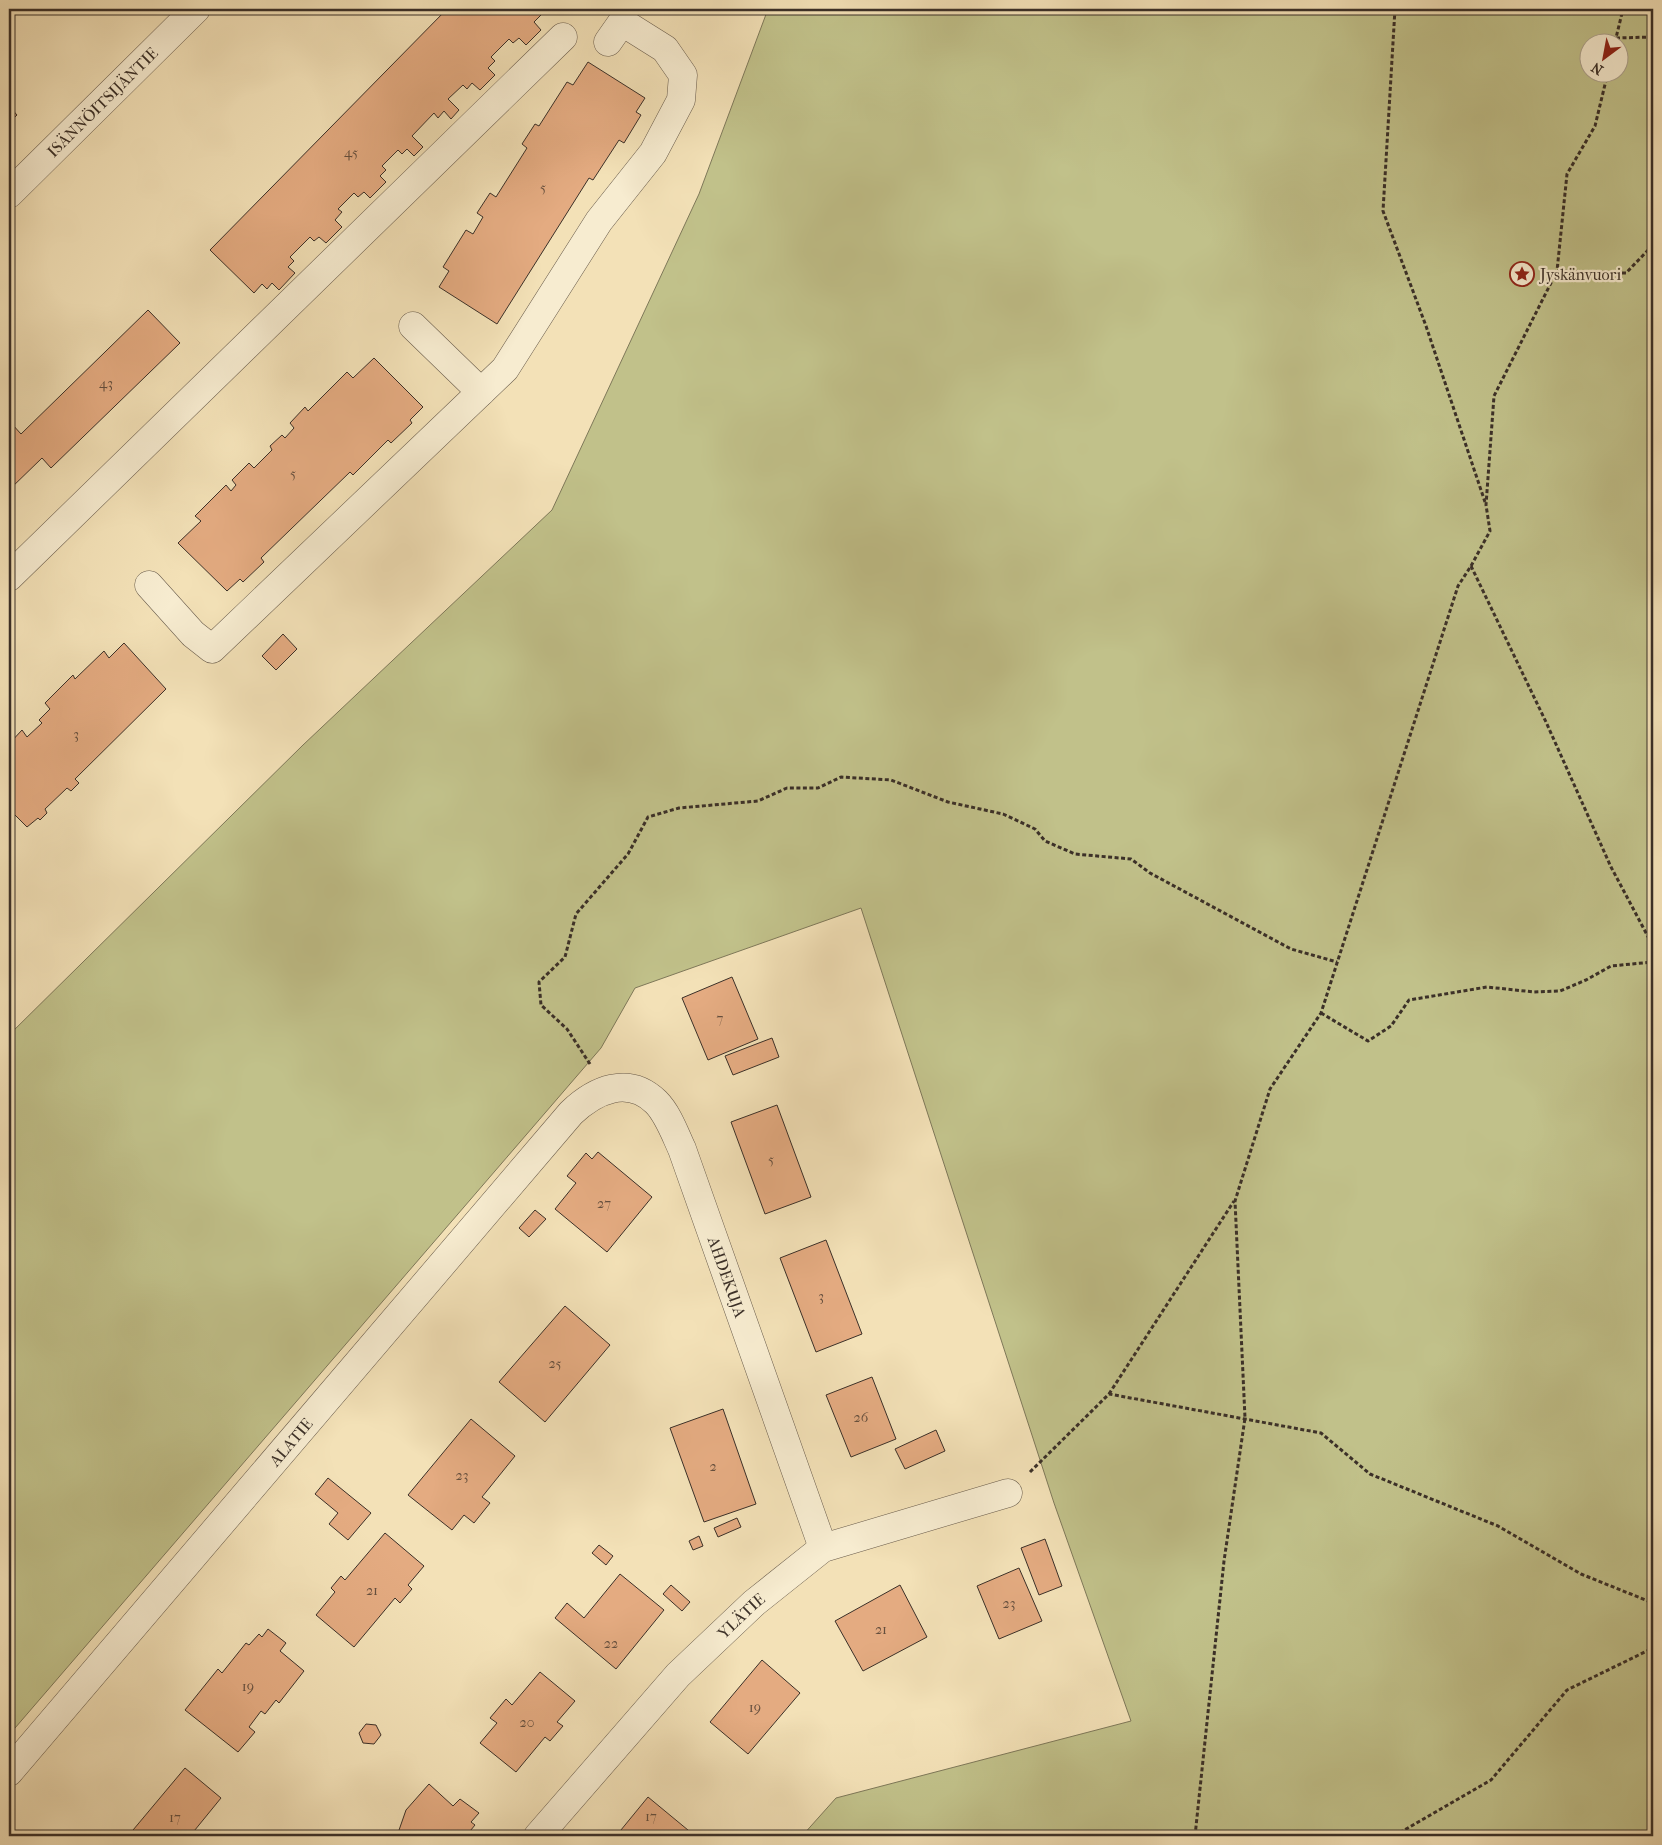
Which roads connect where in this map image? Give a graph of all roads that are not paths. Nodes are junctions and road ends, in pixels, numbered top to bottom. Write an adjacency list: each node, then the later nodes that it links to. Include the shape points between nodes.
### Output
1 (196, 9): 4 (street, ISÄNNÖITSIJÄNTIE)
2 (563, 37): 7 (street)
3 (608, 42): 6 (street, via 622,22 666,49 684,75 681,100 653,153 599,221 506,369)
4 (9, 194)
5 (412, 326): 6 (street)
6 (481, 392): 8 (street, via 212,649 193,634)
7 (9, 577)
8 (149, 585)
9 (571, 1113): 11 (street, AHDEKUJA, via 585,1100 623,1086 638,1090 656,1102 668,1119 682,1149); 12 (street, ALATIE)
10 (1008, 1493): 11 (street, YLÄTIE)
11 (823, 1548): 13 (street, YLÄTIE, via 754,1603 678,1675)
12 (9, 1772)
13 (538, 1836)

